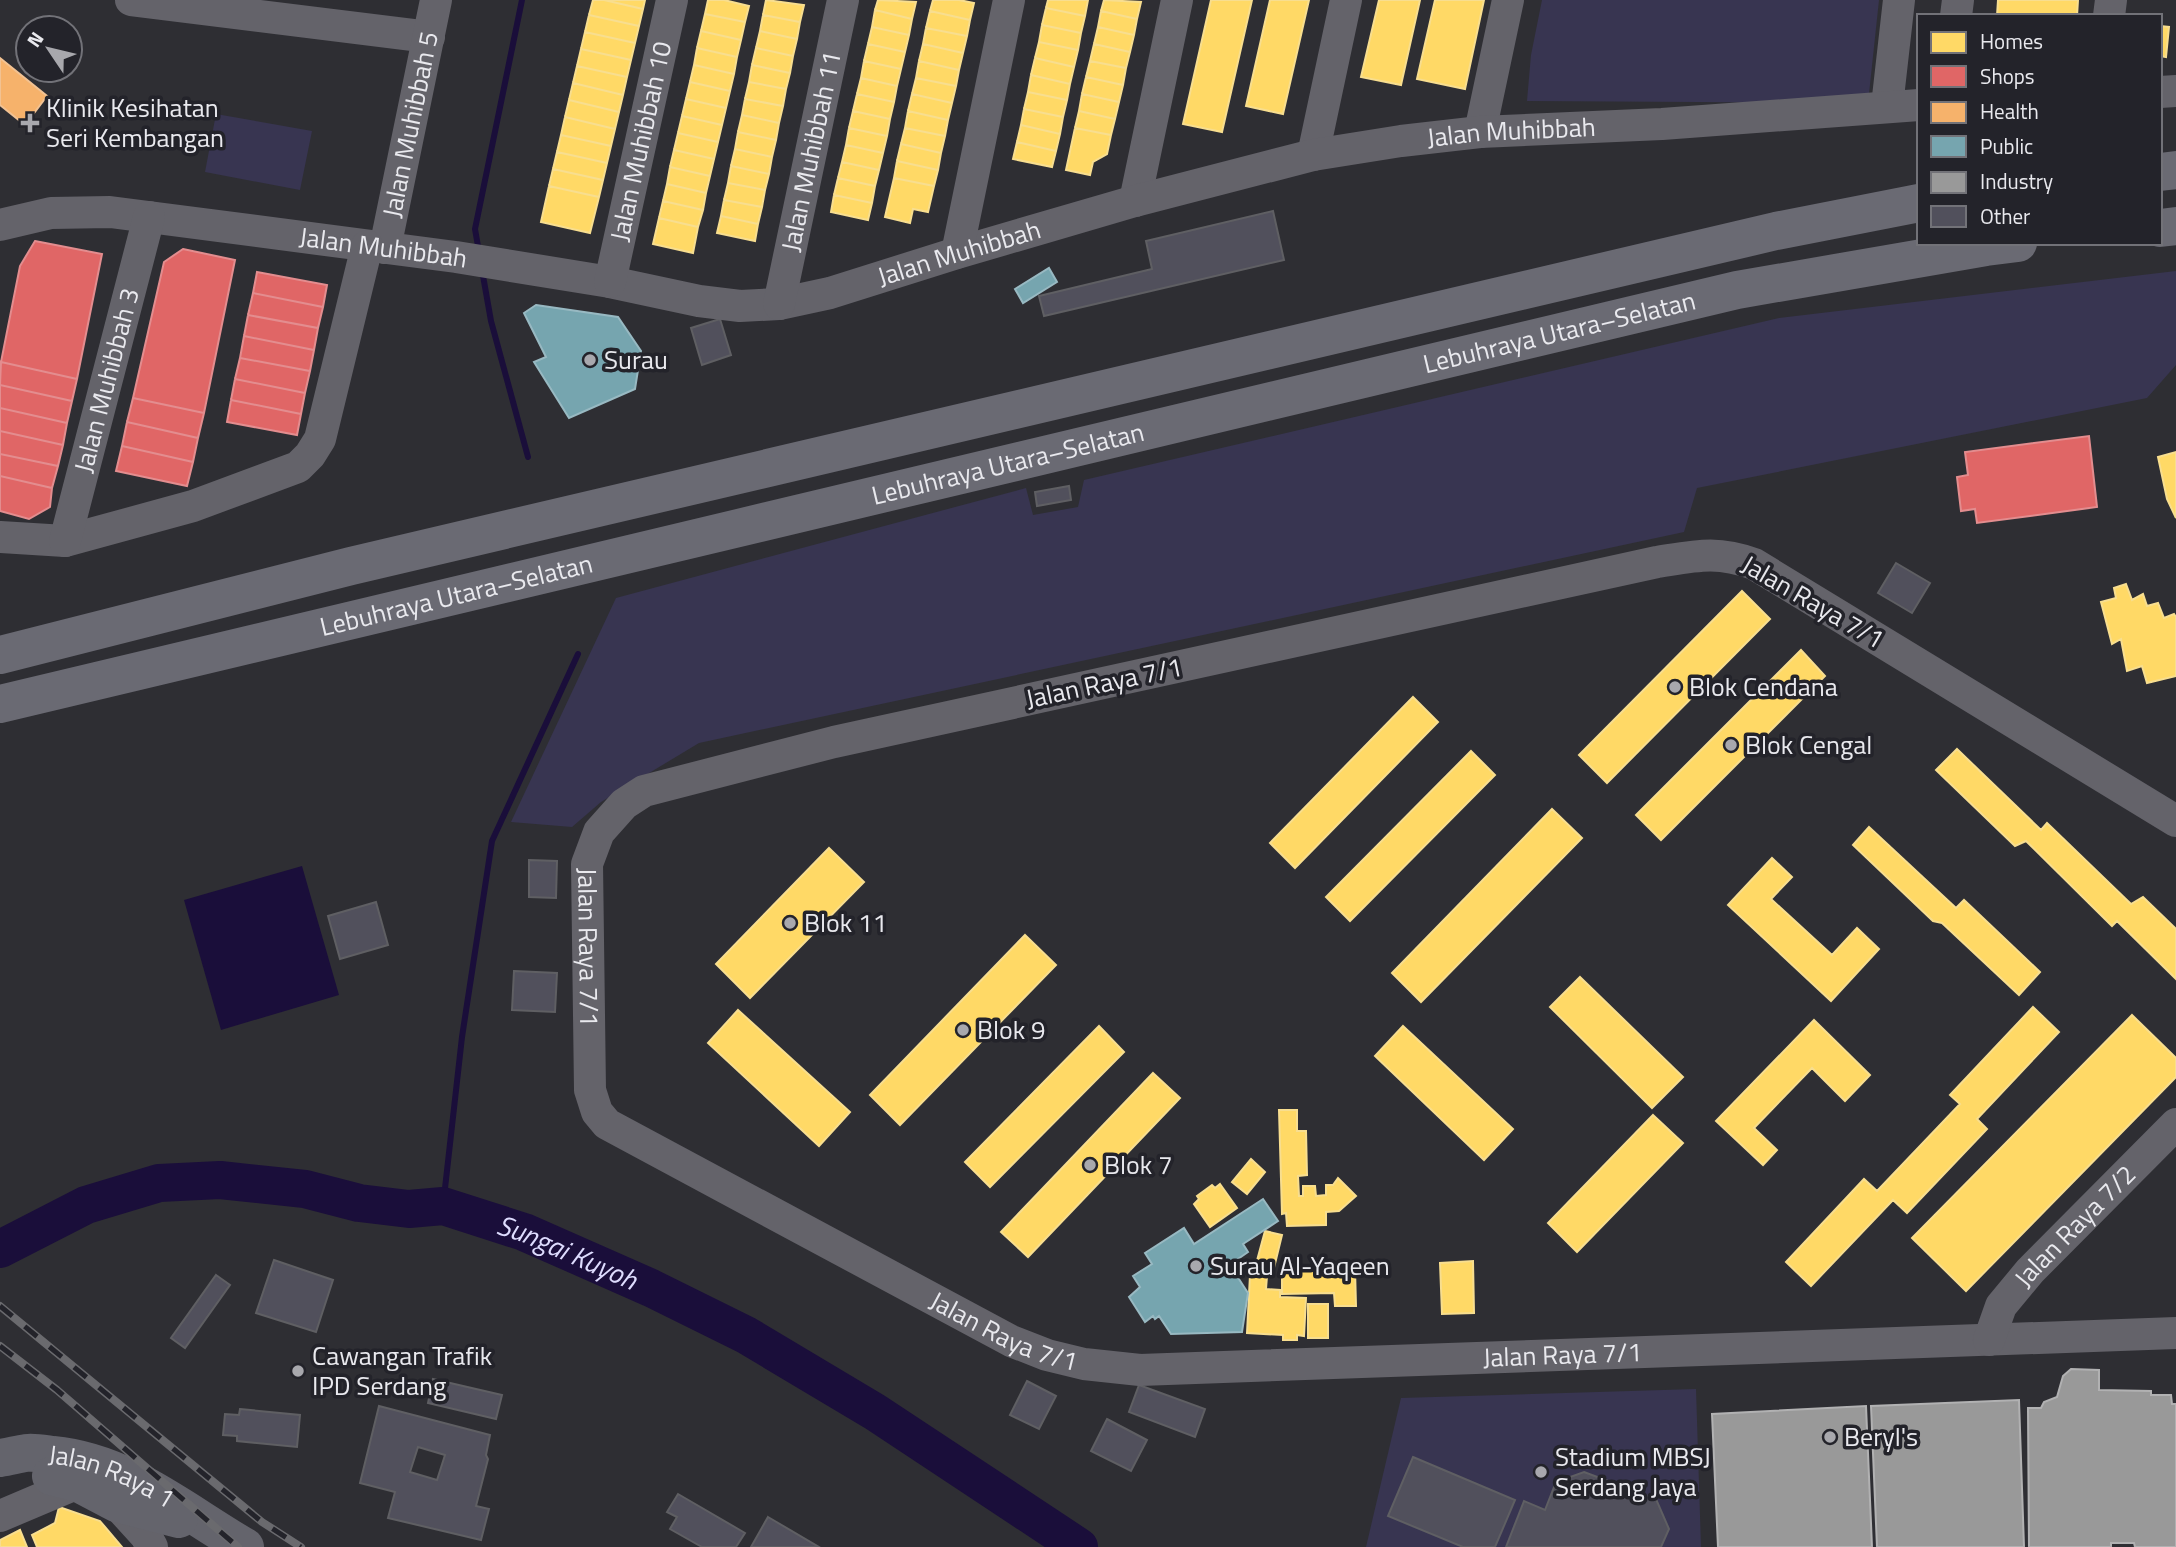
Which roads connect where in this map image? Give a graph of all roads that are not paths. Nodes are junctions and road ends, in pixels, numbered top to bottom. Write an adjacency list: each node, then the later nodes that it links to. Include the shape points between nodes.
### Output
1 (131, 0): 10 (street)
2 (436, 0): 10 (street, Jalan Muhibbah 5)
3 (672, 0): 22 (street, Jalan Muhibbah 10)
4 (843, 0): 23 (street, Jalan Muhibbah 11)
5 (1009, 0): 21 (street)
6 (1177, 0): 15 (street)
7 (1346, 0): 14 (street)
8 (1508, 0): 13 (street)
9 (1899, 0): 12 (street)
10 (429, 37): 20 (street, Jalan Muhibbah 5)
11 (1917, 105): 12 (street, Jalan Muhibbah)
12 (1887, 106): 13 (street, Jalan Muhibbah, via 1662,124)
13 (1480, 132): 14 (street, Jalan Muhibbah)
14 (1313, 155): 15 (street, Jalan Muhibbah)
15 (1135, 201): 21 (street, Jalan Muhibbah)
16 (1917, 203): 26 (highway, Lebuhraya Utara–Selatan, via 1776,231 365,563)
17 (149, 218): 18 (street, Jalan Muhibbah, via 110,212 51,213); 20 (street, Jalan Muhibbah); 25 (street, Jalan Muhibbah 3)
18 (0, 227)
19 (2002, 245): 27 (highway, Lebuhraya Utara–Selatan, via 1737,289)
20 (376, 247): 22 (street, Jalan Muhibbah); 25 (street, Jalan Muhibbah 5, via 320,439 298,467 193,506)
21 (957, 253): 23 (street, Jalan Muhibbah)
22 (610, 282): 23 (street, Jalan Muhibbah, via 699,301)
23 (779, 304)
24 (0, 537): 25 (street)
25 (65, 541)
26 (0, 655)
27 (0, 704)
28 (2176, 821): 31 (street, Jalan Raya 7/1, via 1754,564 1732,556 1703,554 834,742 644,791 624,804 599,832 587,864 590,1090 597,1112 607,1124 1011,1340 1047,1354 1084,1364 1140,1370)
29 (2176, 1124): 31 (street, Jalan Raya 7/2, via 2030,1271 2001,1306)
30 (2176, 1333): 31 (street, Jalan Raya 7/1)
31 (1989, 1340)
32 (0, 1458): 37 (main road, Jalan Raya 1, via 27,1453 84,1460 154,1488)
33 (0, 1476): 34 (main road, Jalan Raya 1, via 33,1474)
34 (78, 1483): 35 (main road, Jalan Raya 1); 36 (street)
35 (116, 1503): 37 (main road, Jalan Raya 1); 38 (street)
36 (0, 1516)
37 (229, 1538)
38 (152, 1547)

